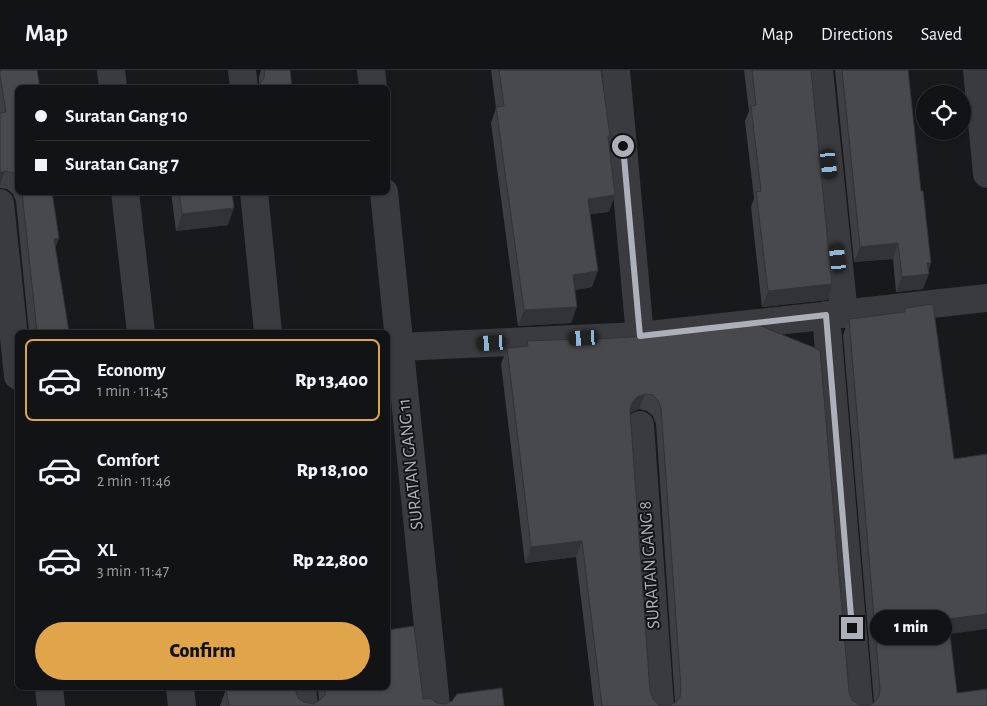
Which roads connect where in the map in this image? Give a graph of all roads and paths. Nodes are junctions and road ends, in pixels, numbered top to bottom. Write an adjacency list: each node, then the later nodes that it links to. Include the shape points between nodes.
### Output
1 (112, 70): 7 (street)
2 (242, 70): 8 (street)
3 (372, 70): 9 (street)
4 (616, 70): 19 (street)
5 (819, 70): 16 (street)
6 (976, 70): 10 (street)
7 (113, 85)
8 (244, 85)
9 (373, 85)
10 (987, 174)
11 (125, 195): 17 (street)
12 (254, 195): 18 (street)
13 (384, 195): 21 (street, SURATAN GANG 11)
14 (0, 202): 20 (street)
15 (987, 298): 16 (street)
16 (835, 314): 19 (street); 31 (street)
17 (141, 330)
18 (268, 330)
19 (640, 336): 21 (street)
20 (15, 347)
21 (399, 347): 29 (street, SURATAN GANG 11)
22 (640, 424): 30 (street, SURATAN GANG 8)
23 (49, 690): 26 (street)
24 (180, 690): 27 (street)
25 (302, 690): 28 (street)
26 (51, 706)
27 (182, 706)
28 (304, 706)
29 (436, 706)
30 (660, 706)
31 (859, 706)

